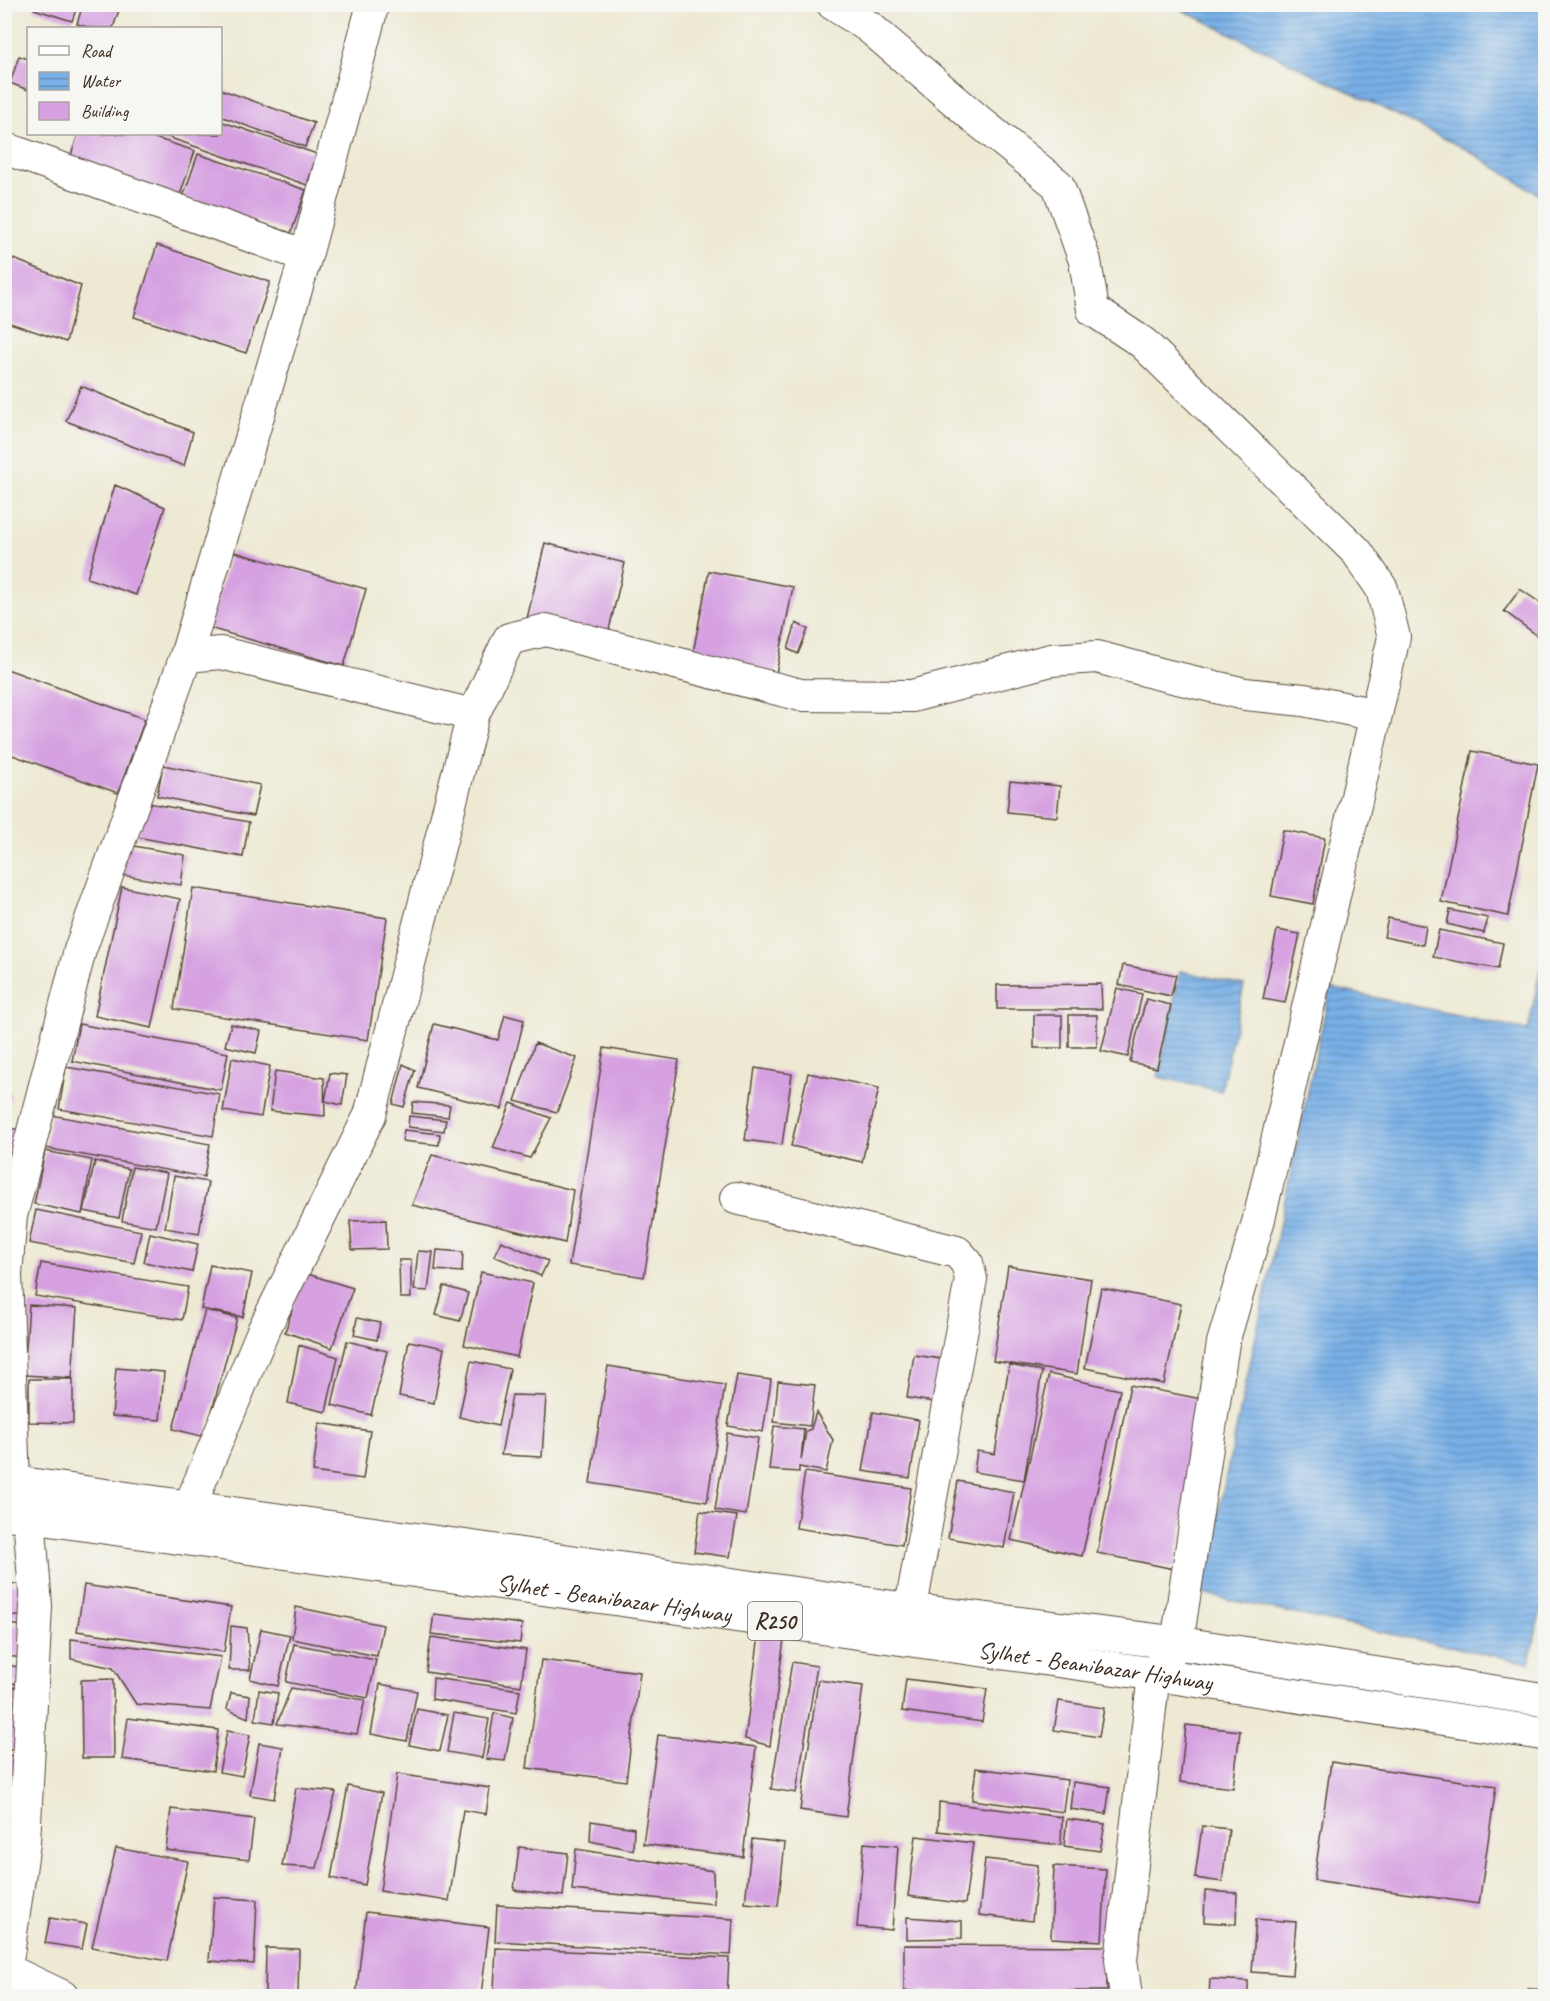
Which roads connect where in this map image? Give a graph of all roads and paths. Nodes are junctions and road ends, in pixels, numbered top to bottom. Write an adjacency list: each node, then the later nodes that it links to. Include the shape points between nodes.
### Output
1 (373, 4): 4 (street)
2 (833, 4): 7 (street, via 869,27 1058,185 1085,261 1094,310 1143,343 1357,552 1382,590 1394,638)
3 (4, 148): 4 (street)
4 (306, 256): 5 (street)
5 (186, 656): 6 (street, via 221,653); 9 (street, via 80,950 11,1216 6,1274)
6 (473, 715): 7 (street, via 508,639 546,630 801,695 912,696 1051,660 1097,657 1245,694 1304,700); 10 (street, via 370,1115 263,1331)
7 (1376, 715): 13 (street, via 1259,1219 1223,1343)
8 (736, 1198): 12 (street, via 957,1252 967,1263 971,1279)
9 (9, 1481): 10 (main road, Sylhet - Beanibazar Highway / R250); 11 (street)
10 (189, 1508): 12 (main road, Sylhet - Beanibazar Highway / R250)
11 (17, 1515): 12 (main road, Sylhet - Beanibazar Highway / R250); 17 (street, via 36,1606 24,1843)
12 (908, 1624): 13 (main road, Sylhet - Beanibazar Highway / R250); 14 (main road, Sylhet - Beanibazar Highway / R250)
13 (1177, 1643): 14 (street); 15 (main road, Sylhet - Beanibazar Highway / R250)
14 (1154, 1674): 16 (main road, Sylhet - Beanibazar Highway / R250); 19 (street, via 1121,1960)
15 (1545, 1700)
16 (1545, 1734)
17 (6, 1976): 18 (street)
18 (62, 1996)
19 (1126, 1996)

